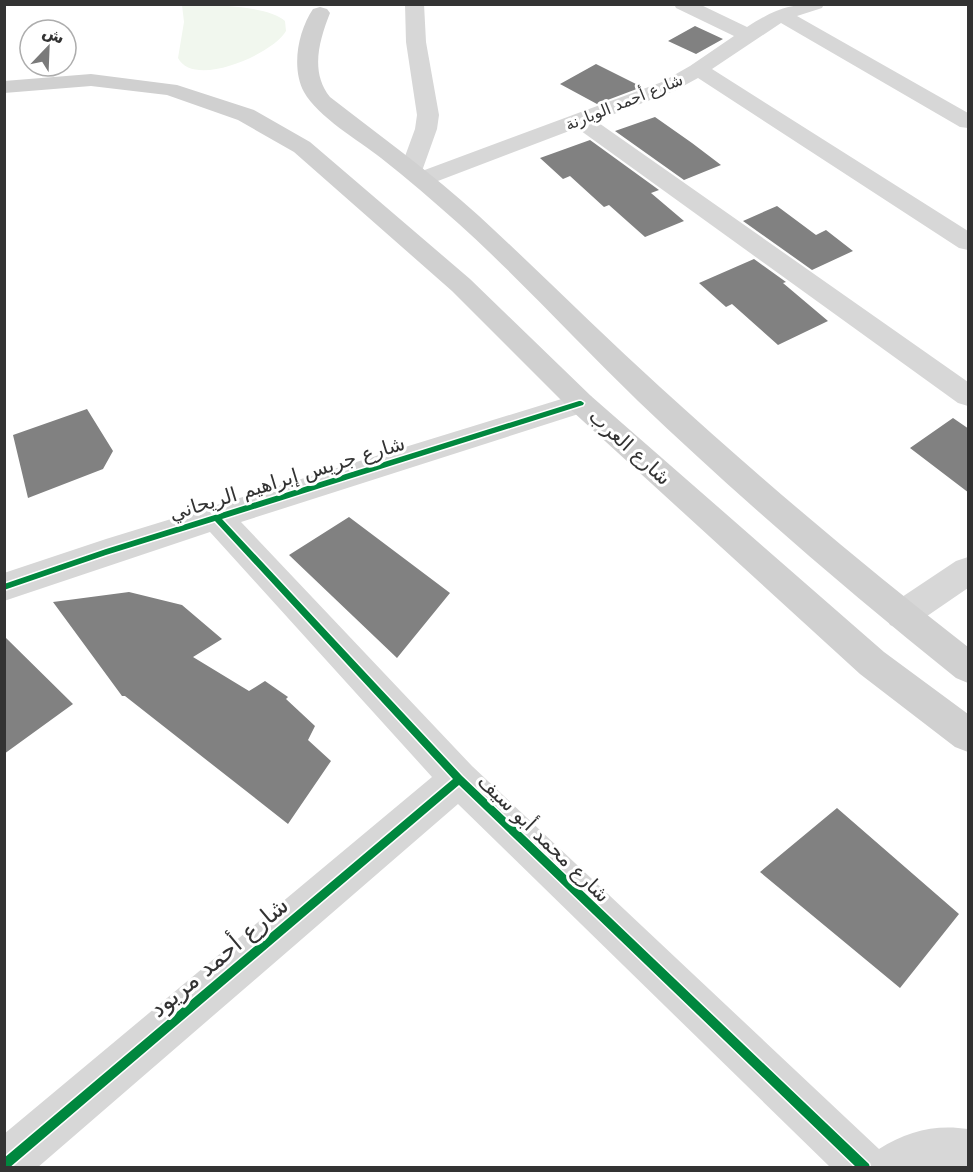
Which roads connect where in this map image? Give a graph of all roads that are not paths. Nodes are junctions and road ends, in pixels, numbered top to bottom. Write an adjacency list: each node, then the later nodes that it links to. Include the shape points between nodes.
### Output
1 (414, 4): 11 (street, via 428,115)
2 (682, 4): 6 (street)
3 (815, 4): 5 (street, شارع أحمد الوبارنة)
4 (320, 13): 11 (main road, via 307,66 311,88 322,102)
5 (782, 15): 6 (street, شارع أحمد الوبارنة); 10 (street)
6 (748, 35): 7 (street, شارع أحمد الوبارنة)
7 (699, 70): 9 (street, شارع أحمد الوبارنة, via 648,96); 12 (street)
8 (4, 87): 14 (main road, شارع العرب, via 92,80 170,89 246,115 285,135 311,153 461,285)
9 (580, 120): 11 (street, شارع أحمد الوبارنة); 13 (street)
10 (969, 122)
11 (416, 175): 18 (main road, via 506,254 656,400)
12 (969, 242)
13 (969, 396)
14 (581, 403): 15 (street, شارع جريس إبراهيم الريحاني); 20 (main road, شارع العرب, via 872,663)
15 (217, 518): 17 (street, شارع جريس إبراهيم الريحاني); 21 (street, شارع محمد أبو سيف)
16 (969, 571): 18 (street)
17 (4, 587)
18 (902, 615): 19 (main road)
19 (969, 667)
20 (969, 735)
21 (459, 779): 23 (street, شارع أحمد مريود); 24 (street, شارع محمد أبو سيف)
22 (969, 1152): 25 (street, via 946,1148 912,1154)
23 (4, 1165)
24 (865, 1167)
25 (893, 1167)

